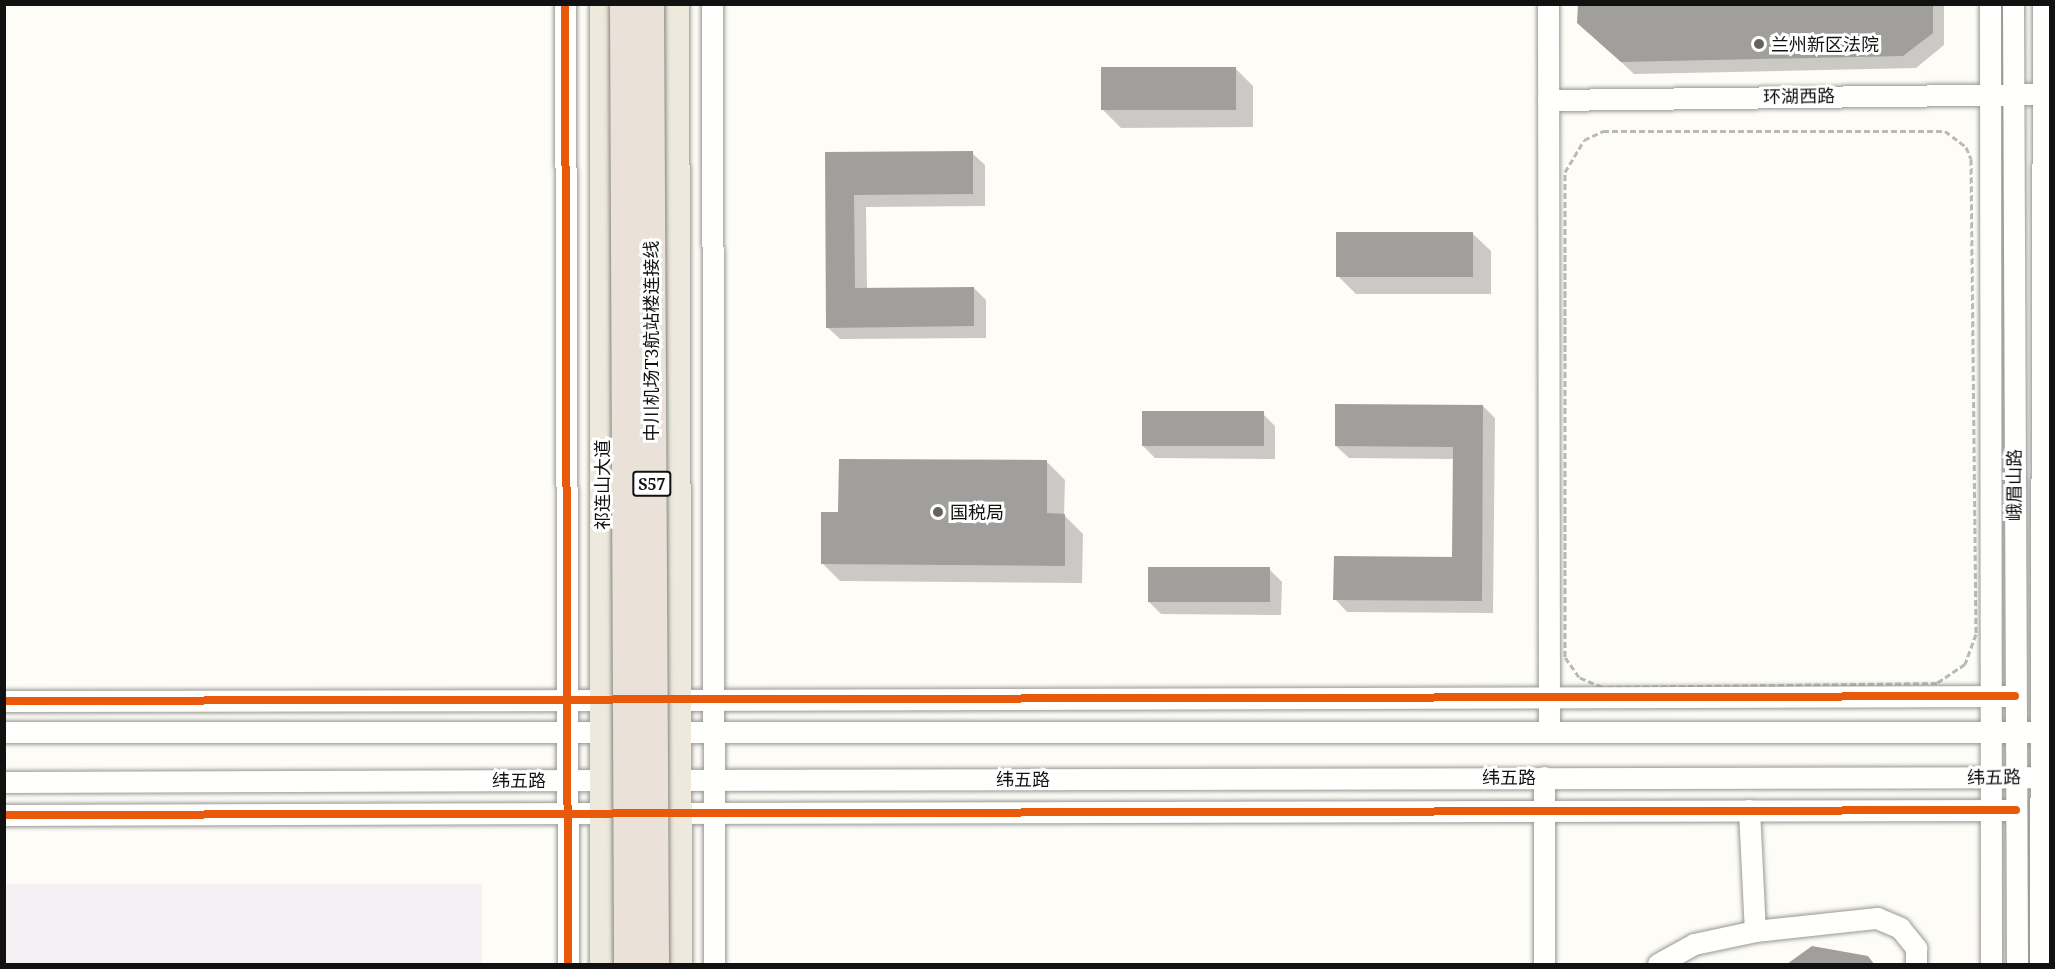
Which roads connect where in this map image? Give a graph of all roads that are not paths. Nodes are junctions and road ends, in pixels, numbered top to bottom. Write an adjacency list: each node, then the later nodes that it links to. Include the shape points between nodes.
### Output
1 (565, 4): 18 (street)
2 (603, 4): 19 (main road, 祁连山大道)
3 (625, 4): 53 (highway, 中川机场T3航站楼连接线 / S57, bridge)
4 (650, 4): 54 (highway, 中川机场T3航站楼连接线 / S57, bridge)
5 (676, 4): 20 (main road)
6 (712, 4): 21 (street)
7 (1548, 4): 14 (street)
8 (1990, 4): 12 (street)
9 (2013, 4): 11 (street, 峨眉山路)
10 (2043, 4): 13 (street, 峨眉山路)
11 (2013, 91): 12 (street, 环湖西路); 13 (street, 环湖西路); 15 (street, 峨眉山路)
12 (1991, 92): 14 (street, 环湖西路); 17 (street)
13 (2047, 94): 31 (street, 峨眉山路)
14 (1548, 100): 16 (street)
15 (2015, 696): 17 (street); 25 (street, 峨眉山路)
16 (1549, 697): 17 (street); 21 (street); 23 (street)
17 (1988, 698): 24 (street)
18 (567, 700): 19 (street); 22 (street); 27 (street)
19 (602, 700): 20 (street); 28 (main road, 祁连山大道)
20 (678, 700): 21 (street); 29 (main road)
21 (711, 700): 30 (street)
22 (4, 701)
23 (1549, 730): 24 (street); 30 (street)
24 (1988, 730): 25 (street); 34 (street)
25 (2016, 731): 31 (street); 32 (street, 峨眉山路)
26 (4, 732): 27 (street)
27 (567, 732): 28 (street); 36 (street)
28 (601, 732): 29 (street); 37 (main road, 祁连山大道)
29 (678, 732): 30 (street); 38 (main road)
30 (717, 732): 39 (street)
31 (2040, 732): 35 (street, 峨眉山路)
32 (2016, 776): 34 (street, 纬五路); 35 (street, 纬五路); 43 (street, 峨眉山路)
33 (1544, 777): 34 (street, 纬五路); 39 (street, 纬五路); 44 (street)
34 (1989, 777): 42 (street)
35 (2040, 777): 62 (street, 峨眉山路)
36 (567, 780): 37 (street, 纬五路); 40 (street, 纬五路); 47 (street)
37 (601, 780): 38 (street, 纬五路); 48 (main road, 祁连山大道)
38 (678, 780): 39 (street, 纬五路); 45 (main road)
39 (713, 780): 46 (street)
40 (4, 782)
41 (1749, 810): 42 (street); 44 (street); 50 (street)
42 (1992, 810): 43 (street); 60 (street)
43 (2016, 810): 61 (street, 峨眉山路)
44 (1544, 811): 46 (street); 57 (street)
45 (678, 813): 46 (street); 48 (street); 55 (main road)
46 (713, 813): 56 (street)
47 (567, 814): 48 (street); 49 (street); 51 (street)
48 (602, 814): 52 (main road, 祁连山大道)
49 (4, 815)
50 (1755, 931): 58 (street, via 1695,944); 59 (street, via 1877,918 1900,928 1916,948)
51 (568, 964)
52 (603, 964)
53 (629, 964)
54 (654, 964)
55 (679, 964)
56 (714, 964)
57 (1544, 964)
58 (1658, 964)
59 (1917, 964)
60 (1991, 964)
61 (2017, 964)
62 (2040, 964)

